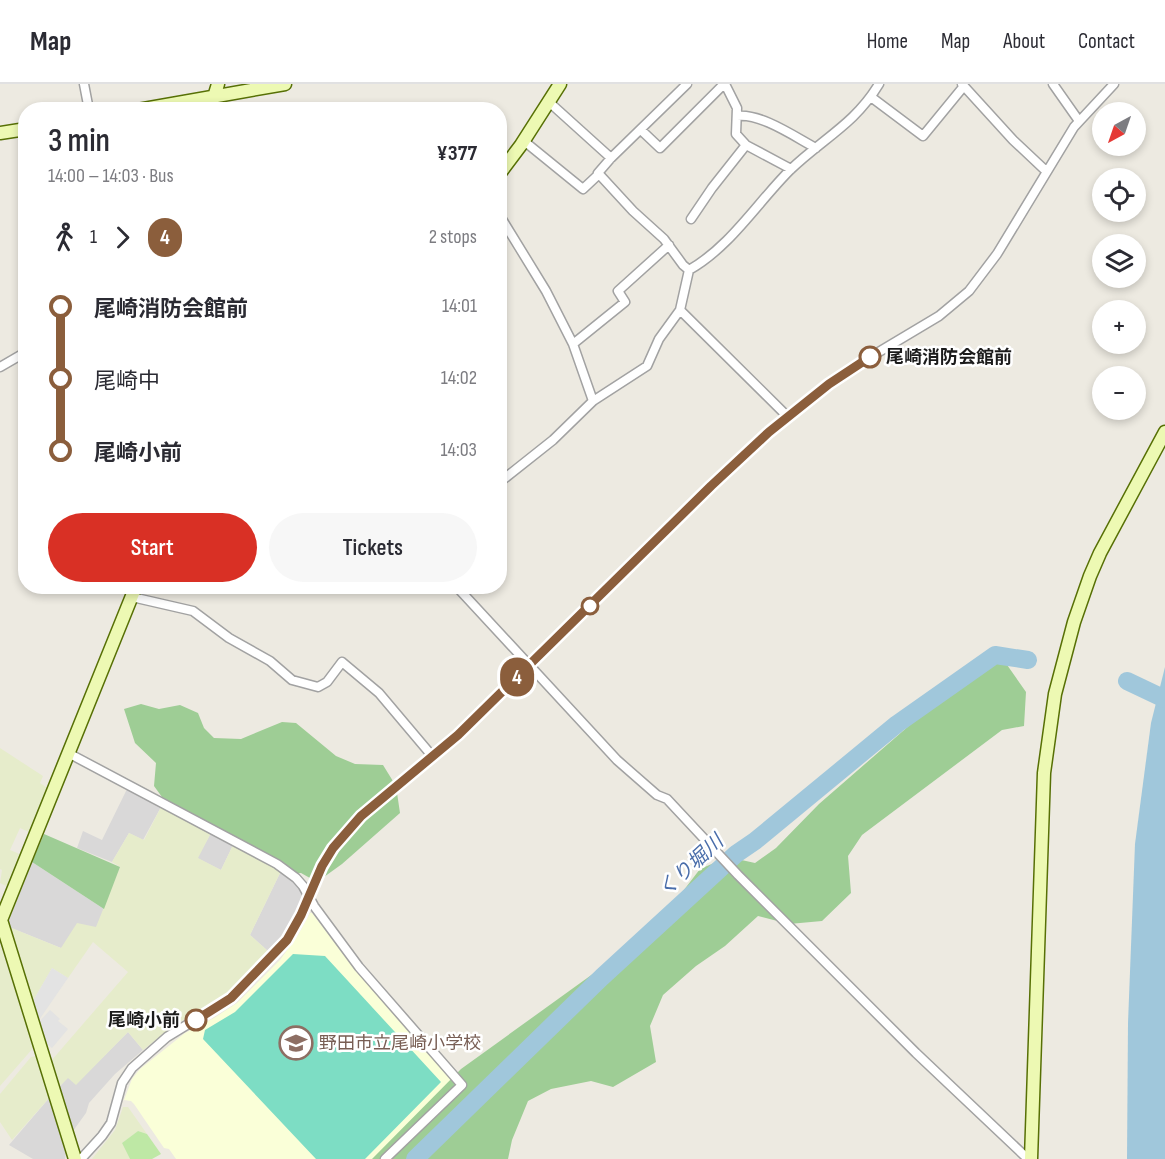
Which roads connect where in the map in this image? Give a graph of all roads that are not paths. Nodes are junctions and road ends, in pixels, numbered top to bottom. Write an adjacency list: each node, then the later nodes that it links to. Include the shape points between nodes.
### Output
1 (84, 84): 13 (street)
2 (218, 84): 11 (street)
3 (285, 84): 11 (street)
4 (560, 84): 16 (street)
5 (687, 84): 19 (street)
6 (725, 84): 17 (street); 19 (street, via 660,148)
7 (879, 84): 12 (street)
8 (1053, 84): 18 (street)
9 (1114, 84): 18 (street)
10 (963, 85): 12 (street, via 923,136); 28 (street)
11 (214, 97): 14 (street); 15 (street)
12 (871, 97): 24 (street, via 848,123)
13 (87, 102)
14 (185, 102)
15 (212, 102)
16 (549, 102): 22 (street); 25 (street)
17 (737, 116): 23 (street, via 736,134); 24 (street, via 748,115)
18 (1079, 121): 28 (street)
19 (640, 129): 25 (street)
20 (18, 130): 21 (street)
21 (0, 133)
22 (524, 141): 26 (street); 29 (street, via 583,189)
23 (746, 145): 27 (street); 30 (street)
24 (816, 148): 27 (street)
25 (611, 158): 29 (street)
26 (507, 164)
27 (791, 170): 33 (street, via 730,237)
28 (1046, 171): 39 (street, via 982,276 960,300 852,368)
29 (599, 174): 32 (street)
30 (692, 219)
31 (507, 227): 35 (street)
32 (669, 245): 33 (street); 35 (street, via 618,291 625,302)
33 (689, 270): 34 (street)
34 (680, 310): 38 (street, via 659,339 647,366); 39 (street)
35 (573, 344): 38 (street)
36 (18, 357): 37 (street)
37 (0, 367)
38 (593, 401): 41 (street)
39 (787, 416): 45 (street)
40 (1165, 432): 53 (street, via 1100,552 1074,622 1055,694 1044,773)
41 (507, 476)
42 (133, 594): 46 (street)
43 (141, 594): 47 (street, via 193,610 229,638 270,661 292,681 318,687 327,682 342,662 379,693)
44 (463, 594): 45 (street)
45 (528, 665): 47 (street); 53 (street, via 617,760 649,789 667,799 937,1074)
46 (70, 754): 48 (street, via 277,864 296,878); 49 (street)
47 (433, 758): 48 (street, via 345,833 322,866)
48 (309, 897): 51 (street, via 287,940 252,978 220,1006 167,1037 132,1068 122,1083 107,1130); 52 (street, via 359,967 462,1085)
49 (0, 919): 50 (street)
50 (75, 1159)
51 (81, 1159)
52 (386, 1159)
53 (1030, 1159)

